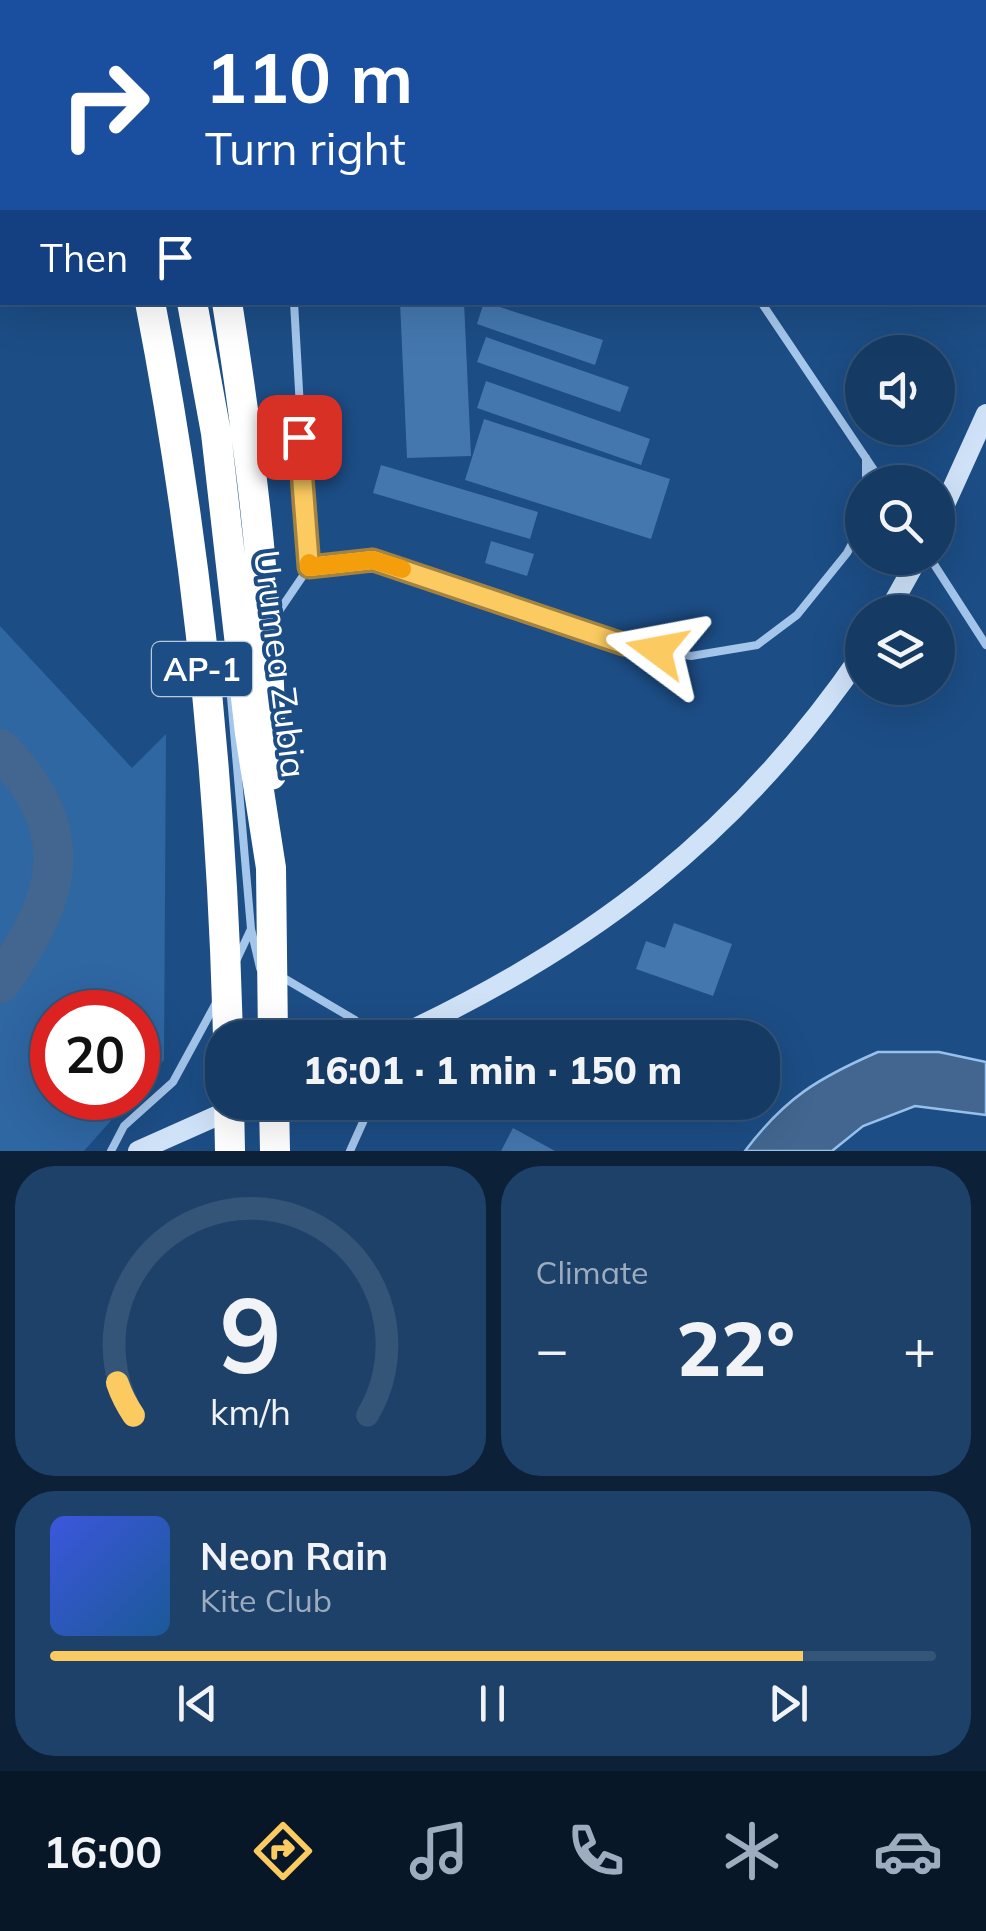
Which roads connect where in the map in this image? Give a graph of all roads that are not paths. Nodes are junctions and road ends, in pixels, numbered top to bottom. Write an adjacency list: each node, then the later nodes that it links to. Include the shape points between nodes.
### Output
1 (151, 305): 18 (highway, AP-1, via 176,454 210,739)
2 (193, 305): 16 (highway, Urumea Zubia / AP-1, via 216,433)
3 (227, 305): 16 (highway, via 271,662)
4 (294, 305): 12 (lane)
5 (762, 305): 7 (lane)
6 (986, 414): 10 (main road)
7 (866, 458): 8 (lane); 9 (lane)
8 (866, 465)
9 (871, 465)
10 (955, 482)
11 (845, 558): 12 (lane, via 797,615 756,645 691,656 623,644 373,560)
12 (309, 567): 17 (lane, via 230,682)
13 (941, 575): 14 (lane)
14 (986, 645)
15 (845, 677): 21 (main road, via 770,776 632,902 550,958)
16 (271, 868): 19 (highway, Urumea Zubia / AP-1)
17 (251, 929): 20 (lane, via 258,967); 26 (lane, via 173,1082 124,1126)
18 (227, 1020)
19 (273, 1020)
20 (355, 1020)
21 (429, 1020)
22 (208, 1120): 27 (main road)
23 (229, 1120): 28 (highway)
24 (274, 1120): 29 (highway)
25 (364, 1120): 30 (lane)
26 (111, 1151)
27 (138, 1151)
28 (230, 1151)
29 (275, 1151)
30 (350, 1151)

